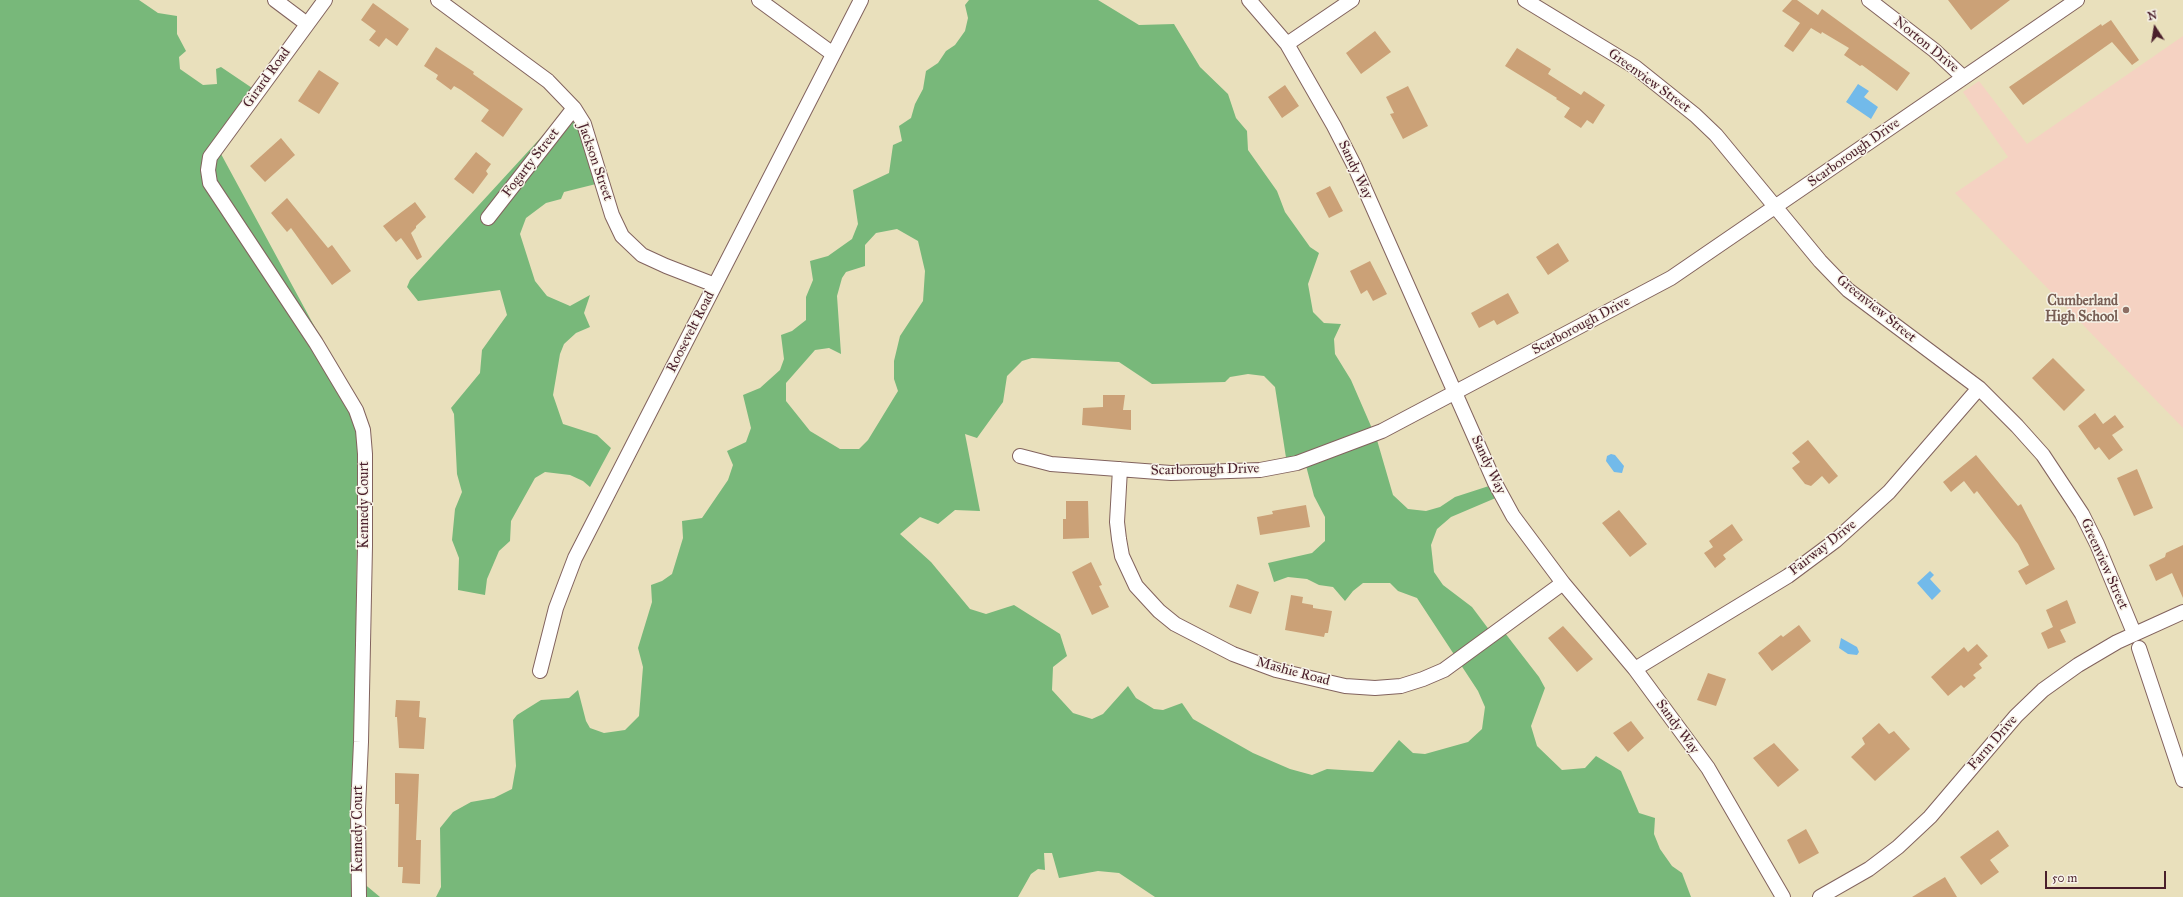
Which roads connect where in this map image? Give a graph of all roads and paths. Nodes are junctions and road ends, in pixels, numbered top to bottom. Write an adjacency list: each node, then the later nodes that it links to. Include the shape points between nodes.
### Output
1 (275, 0): 11 (street)
2 (325, 0): 11 (street, Girard Road)
3 (438, 0): 15 (street, Jackson Street, via 548,81)
4 (759, 0): 13 (street)
5 (861, 0): 13 (street, Roosevelt Road)
6 (1249, 0): 12 (street, Sandy Way)
7 (1352, 0): 12 (street)
8 (1525, 0): 17 (street, Greenview Street, via 1635,67 1695,115 1716,135)
9 (1869, 0): 14 (street, Norton Drive)
10 (2077, 0): 14 (street, Scarborough Drive)
11 (307, 24): 16 (street, Girard Road)
12 (1287, 44): 21 (street, Sandy Way, via 1355,167)
13 (833, 54): 19 (street, Roosevelt Road)
14 (1964, 76): 17 (street, Scarborough Drive)
15 (574, 108): 18 (street, Fogarty Street); 19 (street, Jackson Street, via 584,124 612,215 622,236 642,255)
16 (210, 157): 31 (street, Kennedy Court, via 210,182 316,343 356,410 363,430 365,538 358,809)
17 (1776, 207): 20 (street, Greenview Street, via 1820,261 1848,290); 21 (street, Scarborough Drive, via 1671,278)
18 (488, 218)
19 (715, 285): 29 (street, Roosevelt Road, via 575,558 556,608)
20 (1980, 388): 26 (street, Greenview Street, via 2043,455 2065,487 2098,544); 28 (street, Fairway Drive, via 1889,492 1836,541 1788,576)
21 (1455, 393): 23 (street, Scarborough Drive, via 1382,432 1297,463 1260,470 1210,473); 24 (street, Sandy Way, via 1495,483 1513,516)
22 (1020, 456): 23 (street, Scarborough Drive, via 1051,464)
23 (1120, 469): 24 (street, Mashie Road, via 1117,522 1119,539 1124,562 1136,586 1175,624 1233,654 1276,670 1345,686 1401,686 1444,670)
24 (1563, 583): 28 (street, Sandy Way)
25 (2183, 612): 26 (street, Farm Drive)
26 (2134, 633): 33 (street, Farm Drive, via 2078,665 2043,690 2016,716 1930,817 1898,848 1869,869)
27 (2139, 648): 30 (street)
28 (1635, 669): 32 (street, Sandy Way, via 1708,768)
29 (540, 670)
30 (2183, 780)
31 (359, 897)
32 (1783, 897)
33 (1820, 897)

